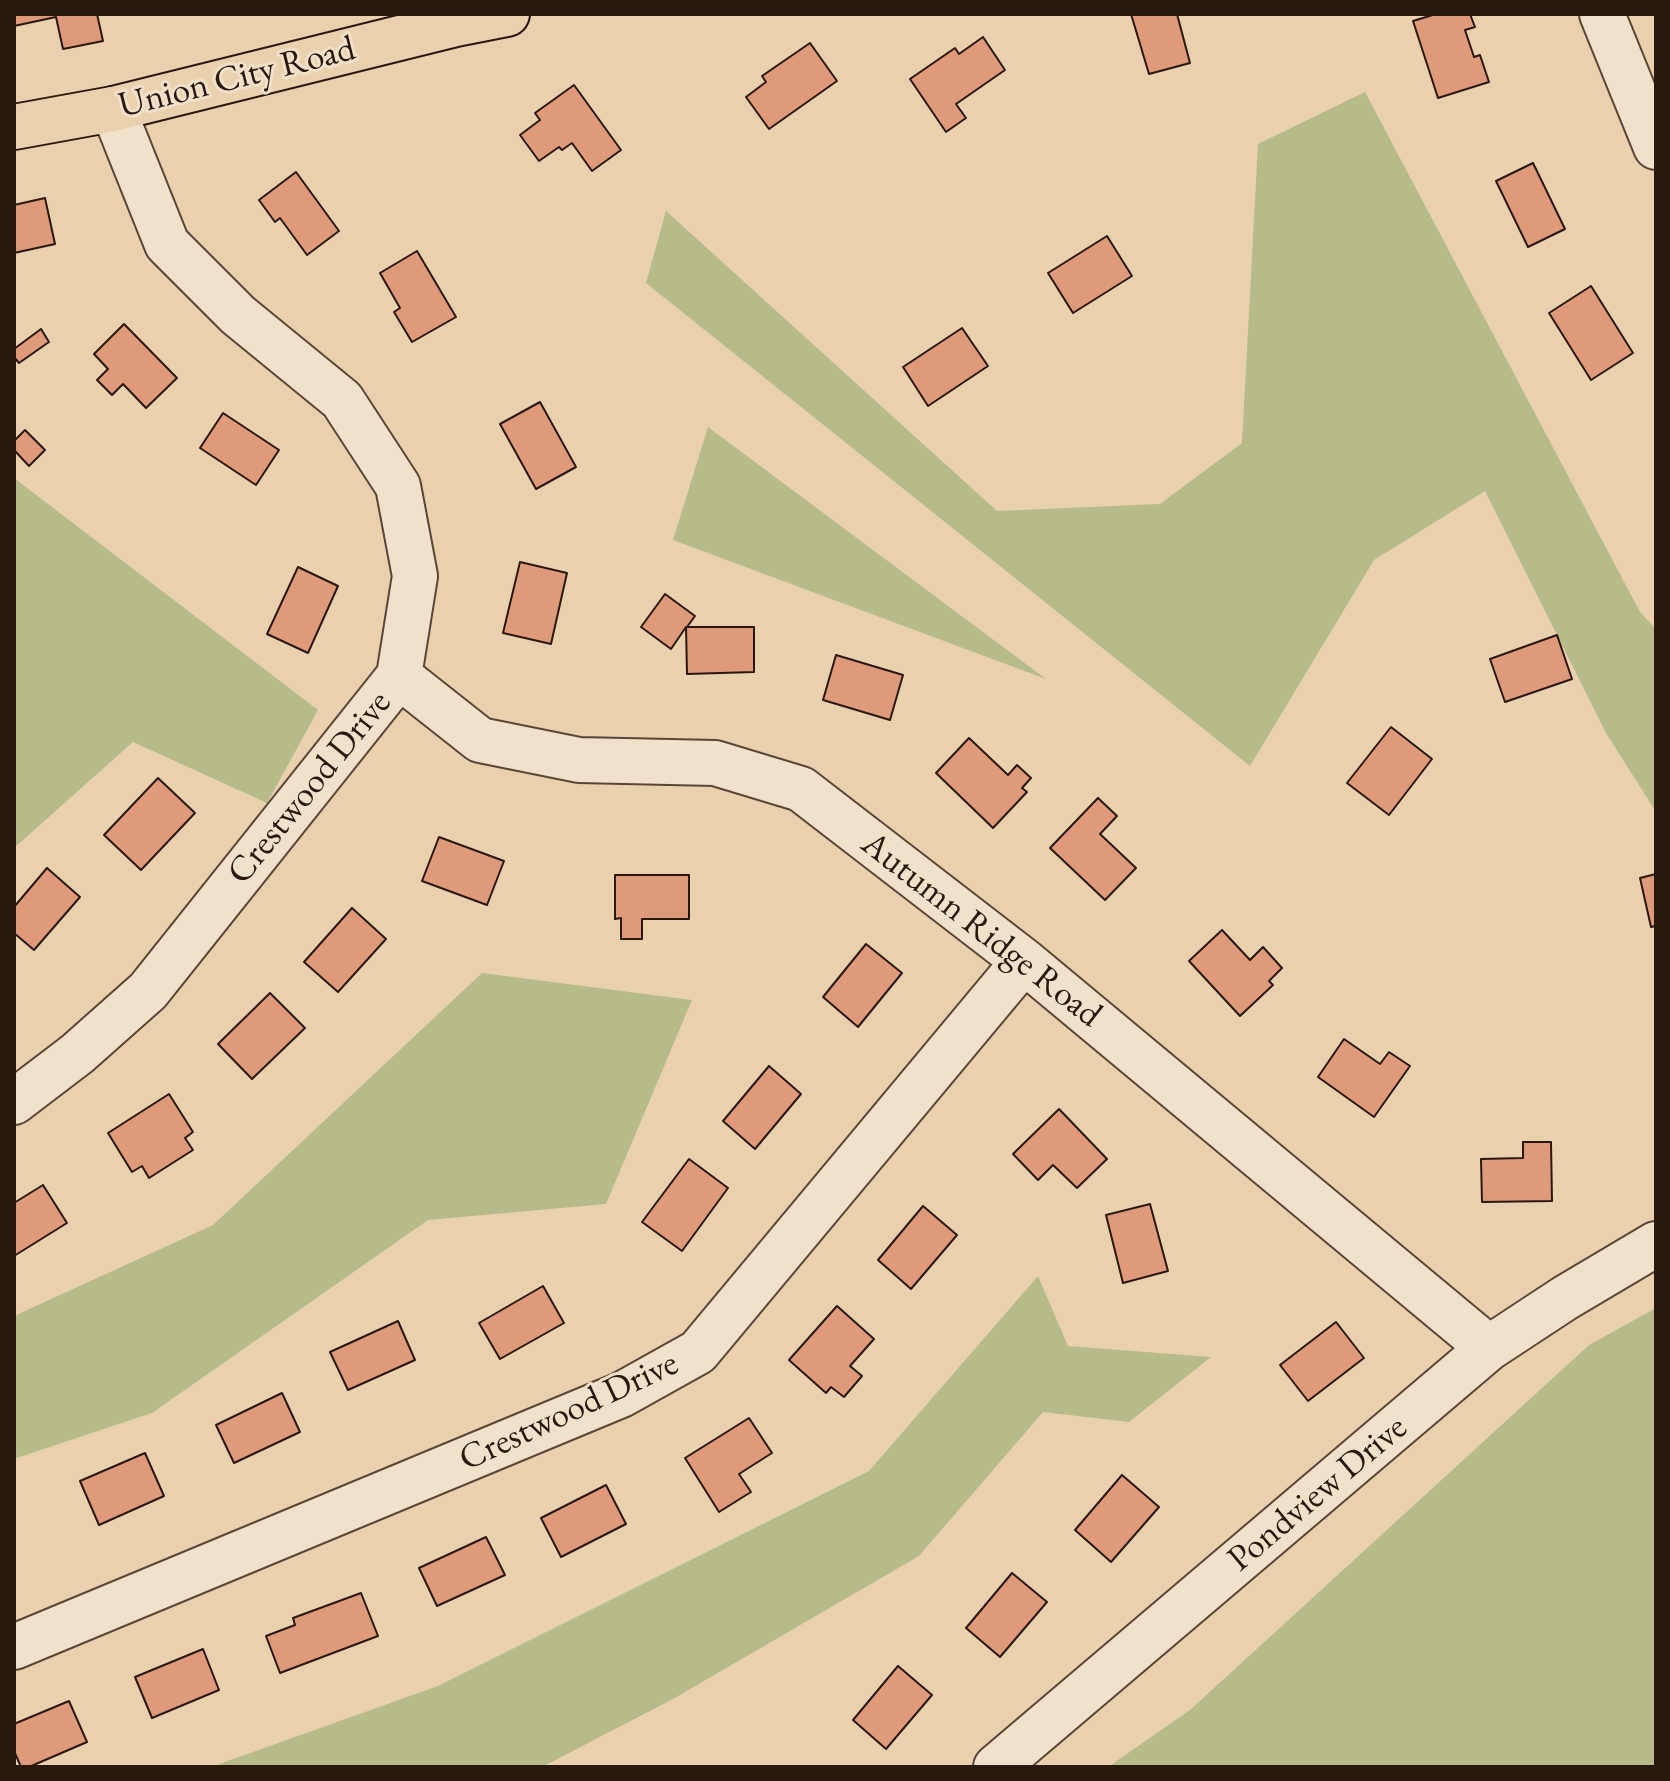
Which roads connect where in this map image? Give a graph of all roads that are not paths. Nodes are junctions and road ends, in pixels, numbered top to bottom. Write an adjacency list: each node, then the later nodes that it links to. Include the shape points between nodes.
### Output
1 (507, 14): 3 (main road, Union City Road)
2 (1602, 14): 5 (street)
3 (113, 109): 4 (main road, Union City Road); 6 (street, Crestwood Drive, via 167,244 238,315 342,400 398,486 415,576)
4 (14, 127)
5 (1656, 147)
6 (399, 676): 7 (street, Autumn Ridge Road, via 480,740 579,760 715,763 801,789); 8 (street, Crestwood Drive, via 148,991)
7 (1024, 961): 10 (street, Autumn Ridge Road); 11 (street, Crestwood Drive, via 698,1352 621,1395)
8 (14, 1102)
9 (1656, 1244): 10 (street, Pondview Drive)
10 (1489, 1348): 12 (street, Pondview Drive)
11 (14, 1647)
12 (996, 1767)

